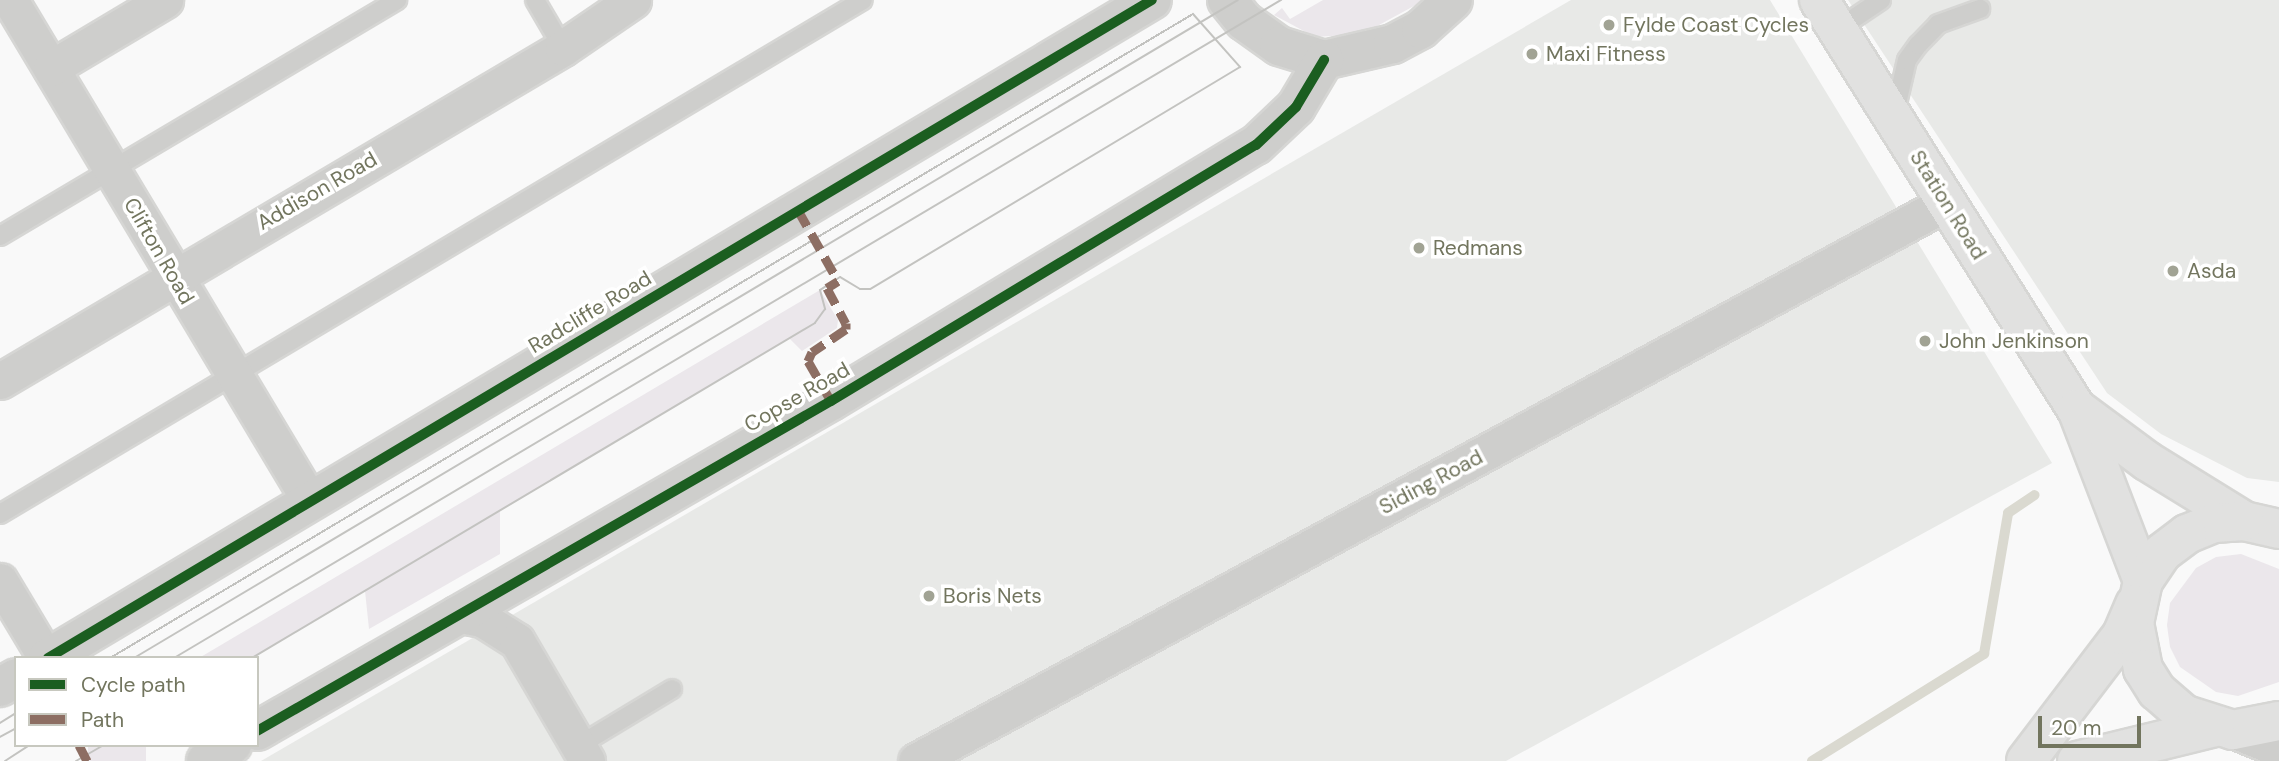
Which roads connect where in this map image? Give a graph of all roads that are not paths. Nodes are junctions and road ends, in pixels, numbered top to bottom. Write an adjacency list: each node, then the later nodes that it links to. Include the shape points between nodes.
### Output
1 (10, 0): 15 (street, Clifton Road)
2 (165, 0): 15 (street)
3 (397, 0): 17 (lane)
4 (535, 0): 13 (lane)
5 (633, 0): 13 (street, Addison Road)
6 (863, 0): 21 (lane)
7 (1152, 0): 24 (street, Radcliffe Road)
8 (1227, 0): 14 (street, via 1244,21 1279,46)
9 (1453, 0): 14 (street, via 1421,29 1394,44)
10 (1881, 0): 12 (lane)
11 (1980, 9): 16 (lane, via 1938,24 1907,60 1896,92)
12 (1829, 14): 16 (main road, Station Road)
13 (564, 48): 20 (street, Addison Road)
14 (1324, 60): 29 (street, Copse Road, via 1296,107 1256,145 831,401)
15 (51, 68): 17 (street, Clifton Road)
16 (1894, 119): 18 (main road, Station Road)
17 (111, 170): 19 (lane); 20 (street, Clifton Road)
18 (1946, 203): 23 (main road, Station Road); 40 (street, Siding Road)
19 (0, 236)
20 (172, 276): 21 (street, Clifton Road); 22 (street, Addison Road)
21 (233, 374): 24 (street, Clifton Road); 25 (lane)
22 (0, 380)
23 (2077, 409): 26 (main road, Station Road, via 2147,461); 28 (main road, Station Road)
24 (310, 501): 31 (street, Radcliffe Road)
25 (0, 514)
26 (2267, 524): 28 (main road, via 2214,523 2187,534 2162,553)
27 (0, 581): 30 (street)
28 (2140, 591): 34 (main road, via 2136,644 2157,691 2183,714); 41 (main road, via 2122,635)
29 (456, 614): 35 (street, Copse Road); 38 (street, via 482,619 517,641)
30 (46, 656)
31 (50, 656)
32 (672, 689): 38 (lane)
33 (2279, 721): 34 (main road)
34 (2224, 729): 37 (street); 42 (main road)
35 (259, 730)
36 (229, 747): 39 (street)
37 (2279, 749)
38 (582, 753)
39 (206, 761)
40 (916, 761)
41 (2026, 761)
42 (2077, 761)

